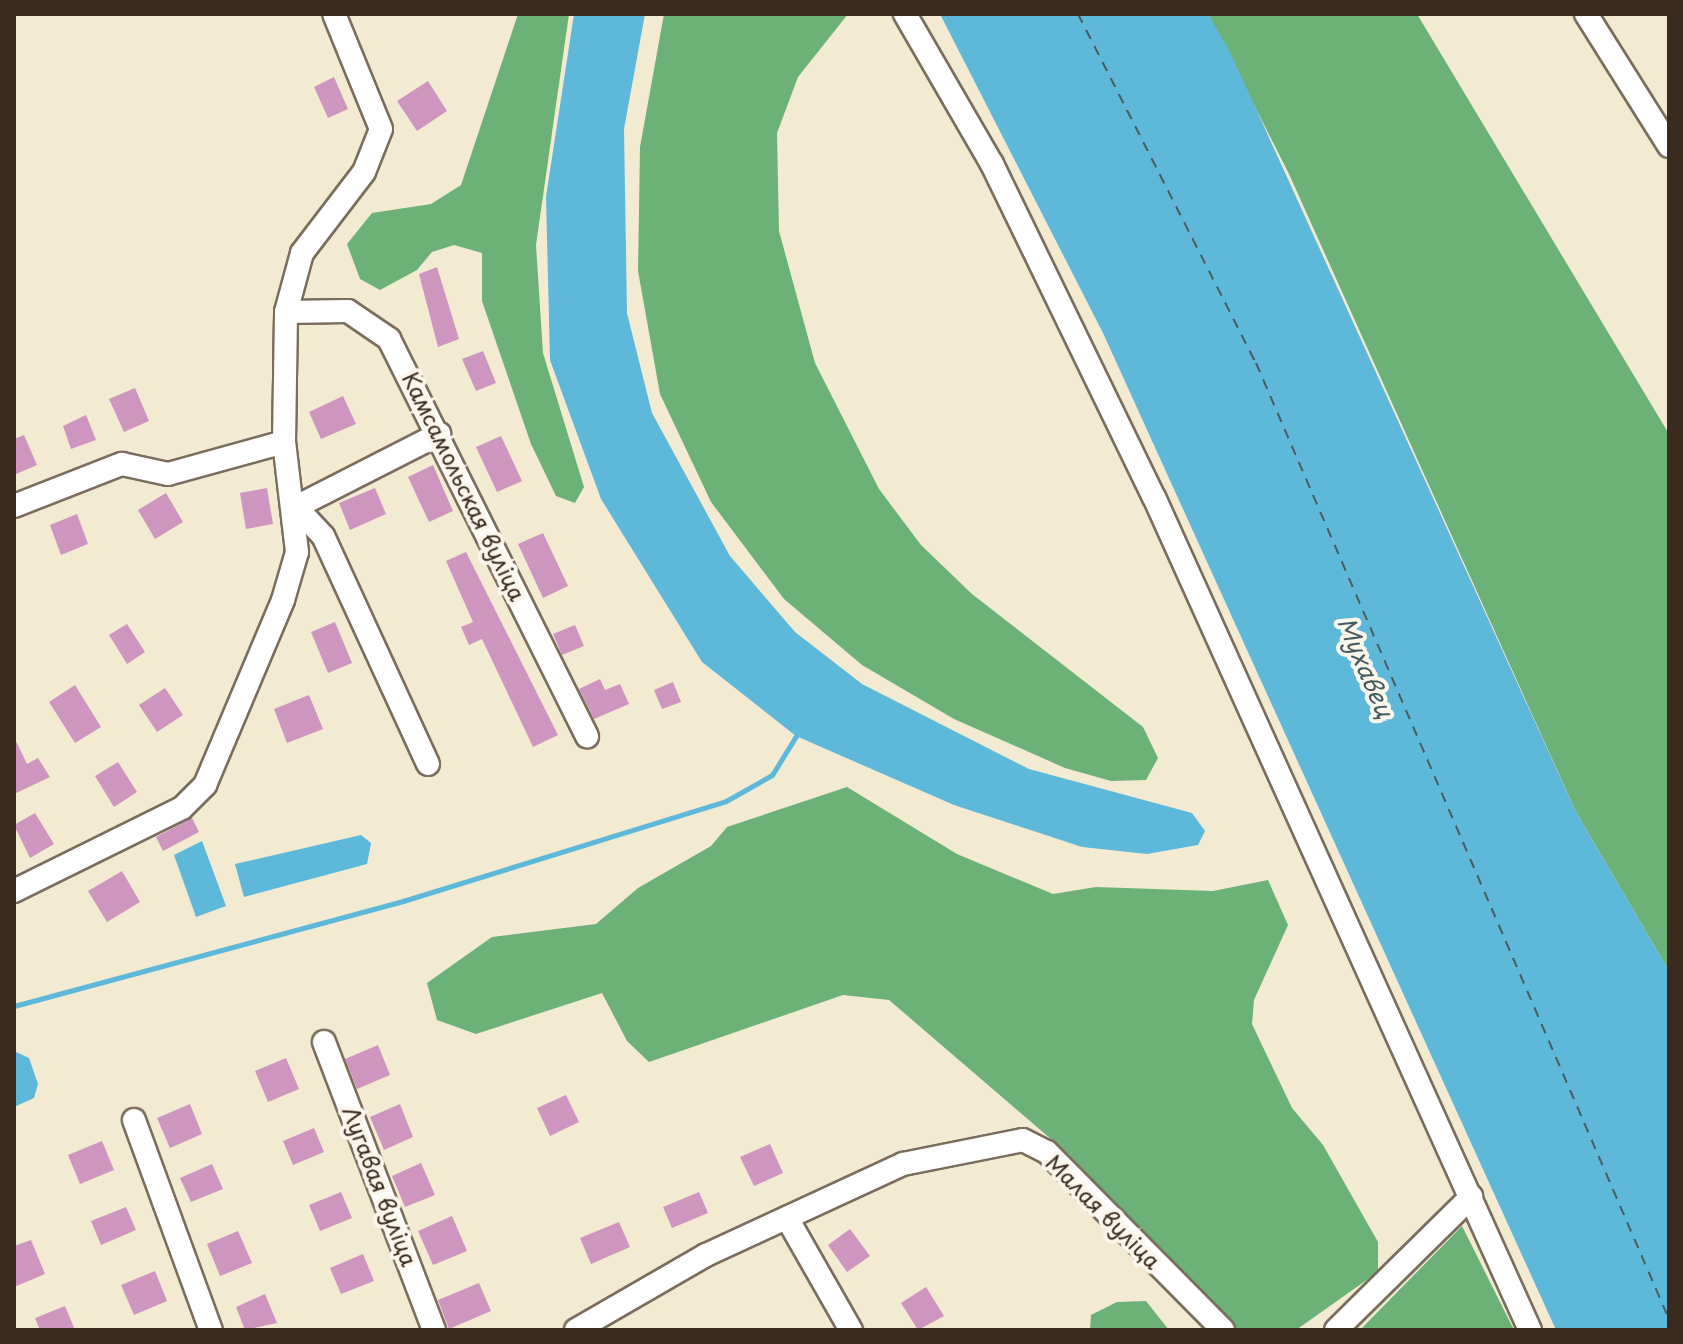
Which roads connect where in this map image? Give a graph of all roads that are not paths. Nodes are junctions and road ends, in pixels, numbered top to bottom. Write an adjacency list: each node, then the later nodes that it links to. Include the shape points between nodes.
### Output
1 (334, 14): 5 (street, via 381,129 364,172 302,253)
2 (905, 14): 15 (street, via 992,164 1154,497)
3 (1586, 14): 4 (street)
4 (1669, 146)
5 (286, 312): 6 (street, Камсамольская вуліца, via 348,311 375,323 403,359); 7 (street)
6 (439, 434): 9 (street); 10 (street, Камсамольская вуліца)
7 (284, 442): 8 (street, via 168,474 122,464); 9 (street)
8 (14, 506)
9 (296, 507): 11 (street, via 323,536); 12 (street, via 297,552 283,600 205,785 182,808)
10 (587, 736)
11 (428, 764)
12 (14, 891)
13 (324, 1042): 18 (street, Лугавая вуліца)
14 (134, 1120): 17 (street)
15 (1471, 1197): 22 (street); 23 (street)
16 (787, 1218): 19 (street, Малая вуліца, via 706,1255); 20 (street); 21 (street, Малая вуліца, via 903,1164 1023,1140 1047,1152)
17 (211, 1330)
18 (434, 1330)
19 (576, 1330)
20 (851, 1330)
21 (1223, 1330)
22 (1336, 1330)
23 (1530, 1330)

